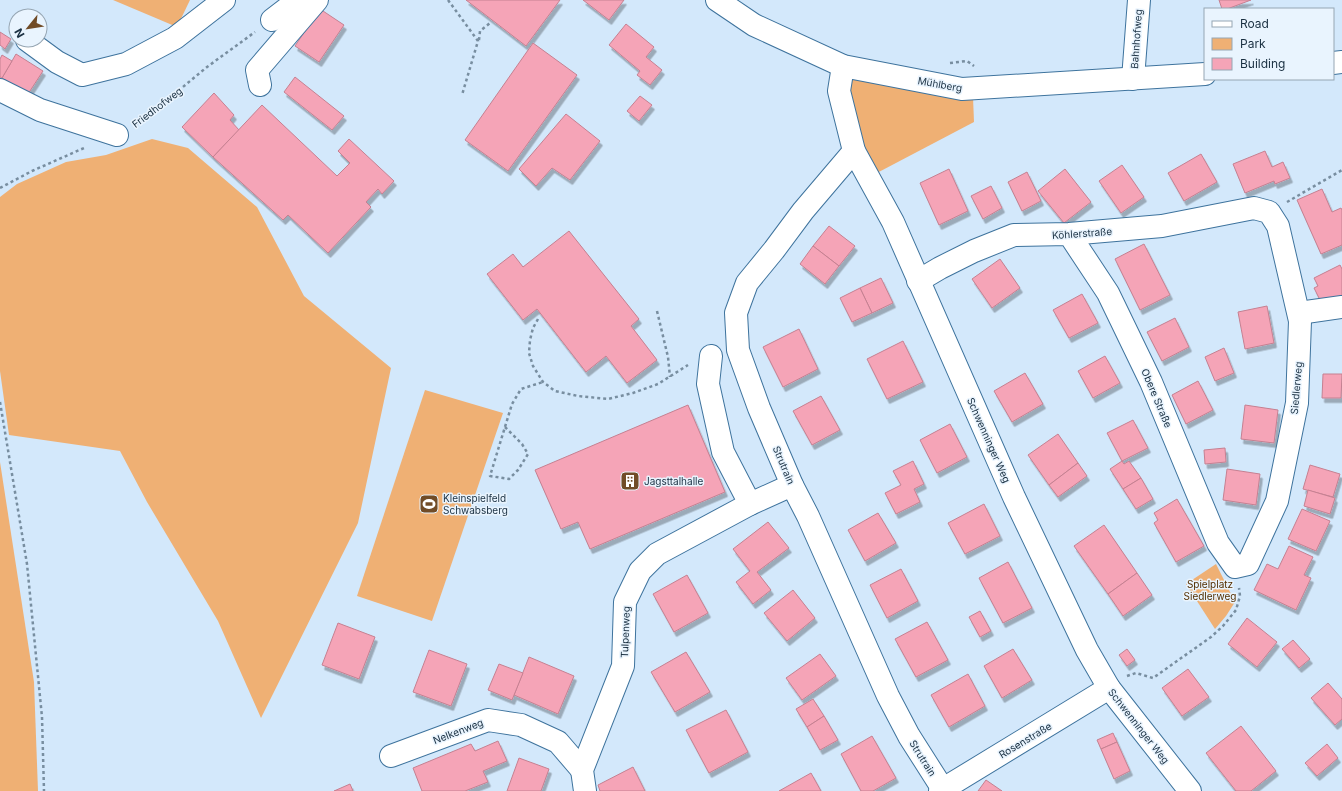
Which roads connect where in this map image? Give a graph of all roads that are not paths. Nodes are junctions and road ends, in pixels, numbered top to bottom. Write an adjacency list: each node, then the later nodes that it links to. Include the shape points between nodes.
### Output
1 (224, 0): 7 (street, via 175,38 126,64 82,75)
2 (298, 0): 6 (street)
3 (317, 0): 11 (street, via 257,70)
4 (717, 0): 8 (street, Mühlberg, via 754,25)
5 (1138, 0): 10 (street, Bahnhofweg)
6 (272, 20)
7 (38, 48)
8 (843, 66): 10 (street, Mühlberg, via 962,89); 14 (street, Schwenninger Weg, via 839,91)
9 (1204, 74): 10 (street, Mühlberg)
10 (1133, 79)
11 (260, 84)
12 (0, 90): 13 (street, via 40,110)
13 (117, 135)
14 (854, 151): 17 (street, Schwenninger Weg, via 893,222); 20 (street, Strutrain, via 747,283 736,313)
15 (1262, 210): 16 (street, Köhlerstraße, via 1162,226); 19 (street, Siedlerweg, via 1278,226)
16 (1070, 234): 17 (street, Köhlerstraße, via 1014,235 974,251); 23 (street, Obere Straße, via 1108,292 1151,382 1218,543)
17 (918, 280): 24 (street, Schwenninger Weg, via 1014,497)
18 (1342, 307): 19 (street)
19 (1299, 313): 23 (street, Siedlerweg, via 1297,403 1277,501 1248,564)
20 (738, 350): 21 (street, Strutrain, via 759,408); 22 (street, via 705,357 708,384 723,452)
21 (792, 485): 22 (street, Tulpenweg); 27 (street, Strutrain, via 888,696)
22 (750, 504): 26 (street, Tulpenweg, via 657,554 640,571 625,602 623,666)
23 (1235, 567)
24 (1109, 688): 27 (street, Rosenstraße); 28 (street, Schwenninger Weg)
25 (391, 756): 26 (street, Nelkenweg, via 488,720 521,724 558,742)
26 (584, 781)
27 (942, 790)
28 (1190, 791)

